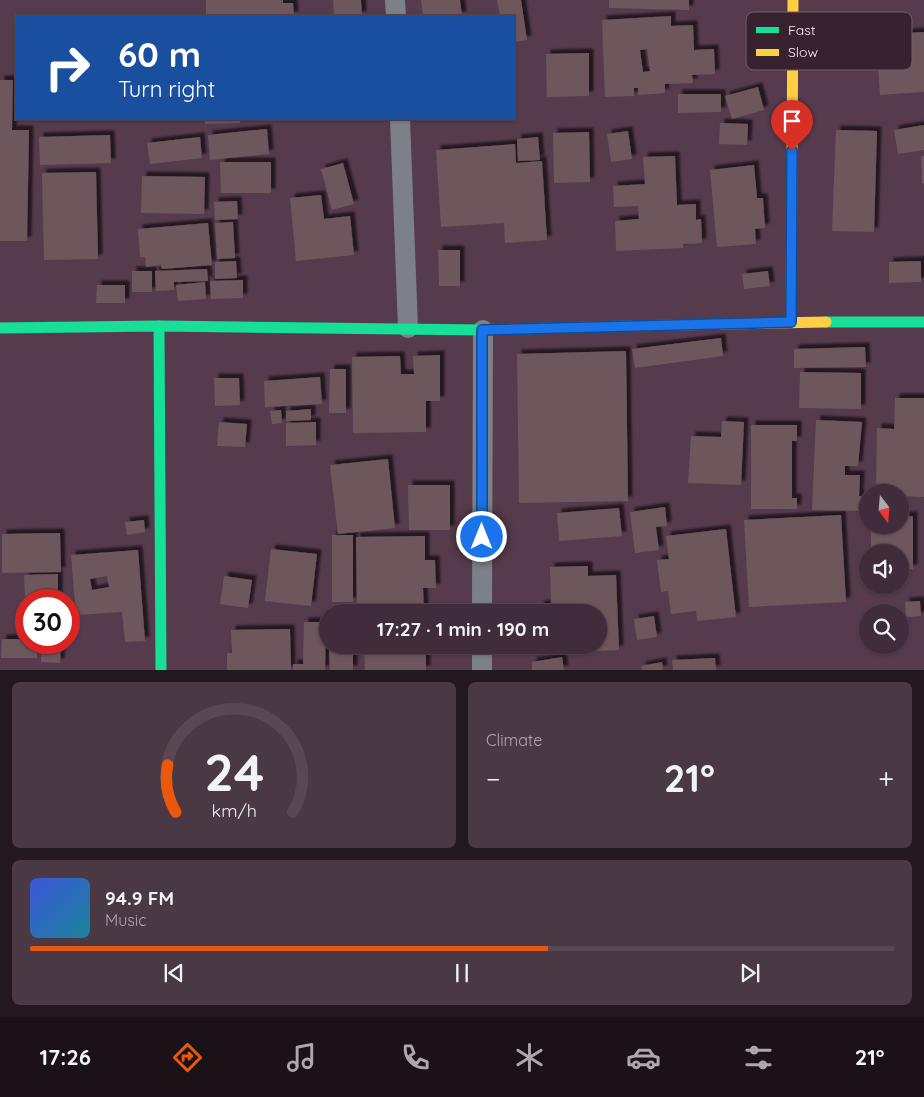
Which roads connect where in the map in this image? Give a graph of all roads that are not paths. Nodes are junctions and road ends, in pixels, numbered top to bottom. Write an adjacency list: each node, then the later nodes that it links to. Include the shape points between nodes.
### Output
1 (395, 0): 2 (street)
2 (396, 15)
3 (793, 70): 5 (street)
4 (400, 120): 9 (street)
5 (791, 322): 6 (street); 10 (street)
6 (924, 322)
7 (159, 326): 8 (street); 9 (street); 13 (street)
8 (0, 328)
9 (408, 328): 10 (street)
10 (482, 330): 11 (street)
11 (482, 604)
12 (482, 654): 14 (street)
13 (161, 670)
14 (482, 670)

